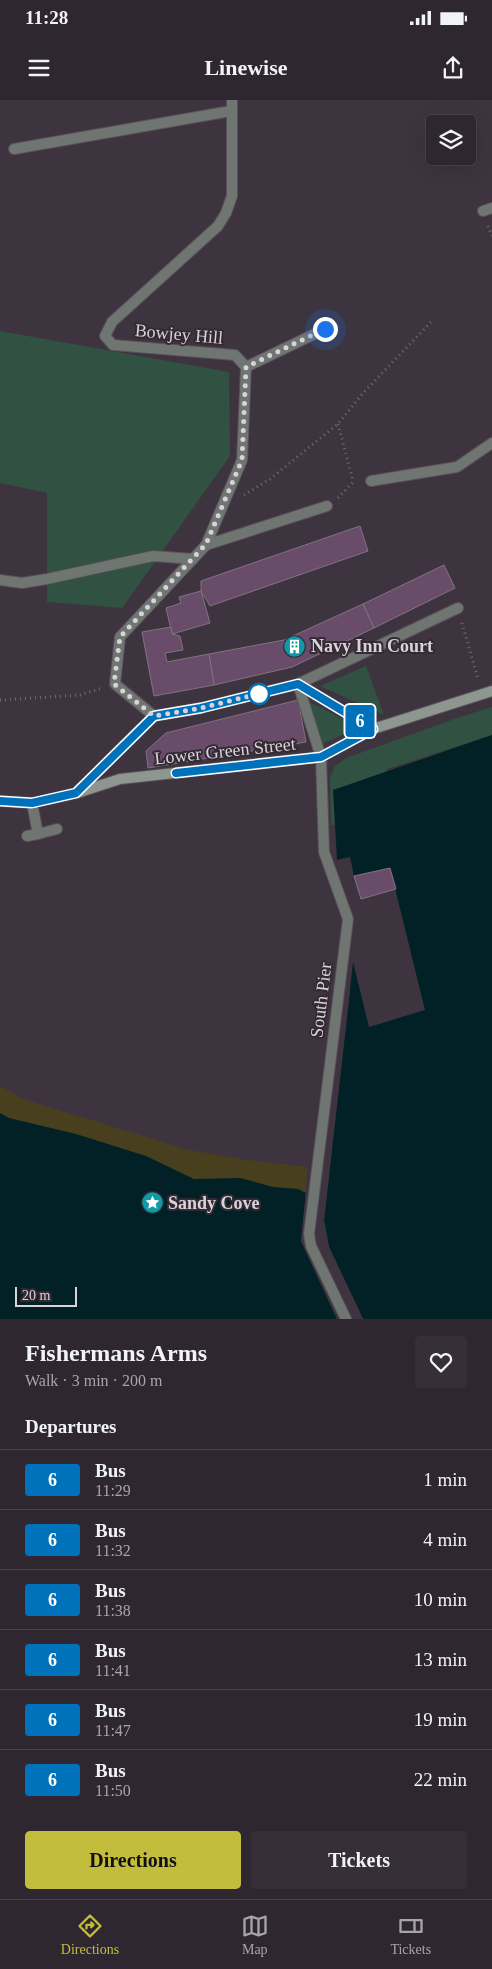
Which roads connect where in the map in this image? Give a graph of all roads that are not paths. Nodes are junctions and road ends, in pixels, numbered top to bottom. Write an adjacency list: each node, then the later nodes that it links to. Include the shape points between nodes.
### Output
1 (232, 100): 2 (street, Bowjey Hill)
2 (231, 112): 3 (street); 5 (street, Bowjey Hill, via 232,196 226,213 218,226 112,322 105,336 113,345 235,355)
3 (14, 149)
4 (325, 329): 5 (street)
5 (246, 367): 9 (street, via 242,460)
6 (492, 443): 7 (street, via 458,467)
7 (371, 481)
8 (327, 506): 9 (street)
9 (206, 544): 10 (street)
10 (193, 559): 11 (street, via 153,556 22,583); 15 (street, via 120,637 114,684)
11 (0, 580)
12 (458, 608): 13 (street)
13 (298, 684): 15 (street); 16 (street); 17 (street, South Pier)
14 (487, 693): 16 (street, Lower Green Street)
15 (154, 716): 18 (street)
16 (373, 729): 17 (street, Lower Green Street)
17 (321, 757): 18 (street, Lower Green Street, via 120,779); 24 (street, South Pier, via 324,852 348,919 309,1234 311,1246)
18 (76, 793): 20 (street, Lower Green Street)
19 (0, 801): 20 (street, Lower Green Street)
20 (32, 803): 22 (street)
21 (57, 829): 22 (street)
22 (38, 834): 23 (street)
23 (26, 836)
24 (346, 1319)

